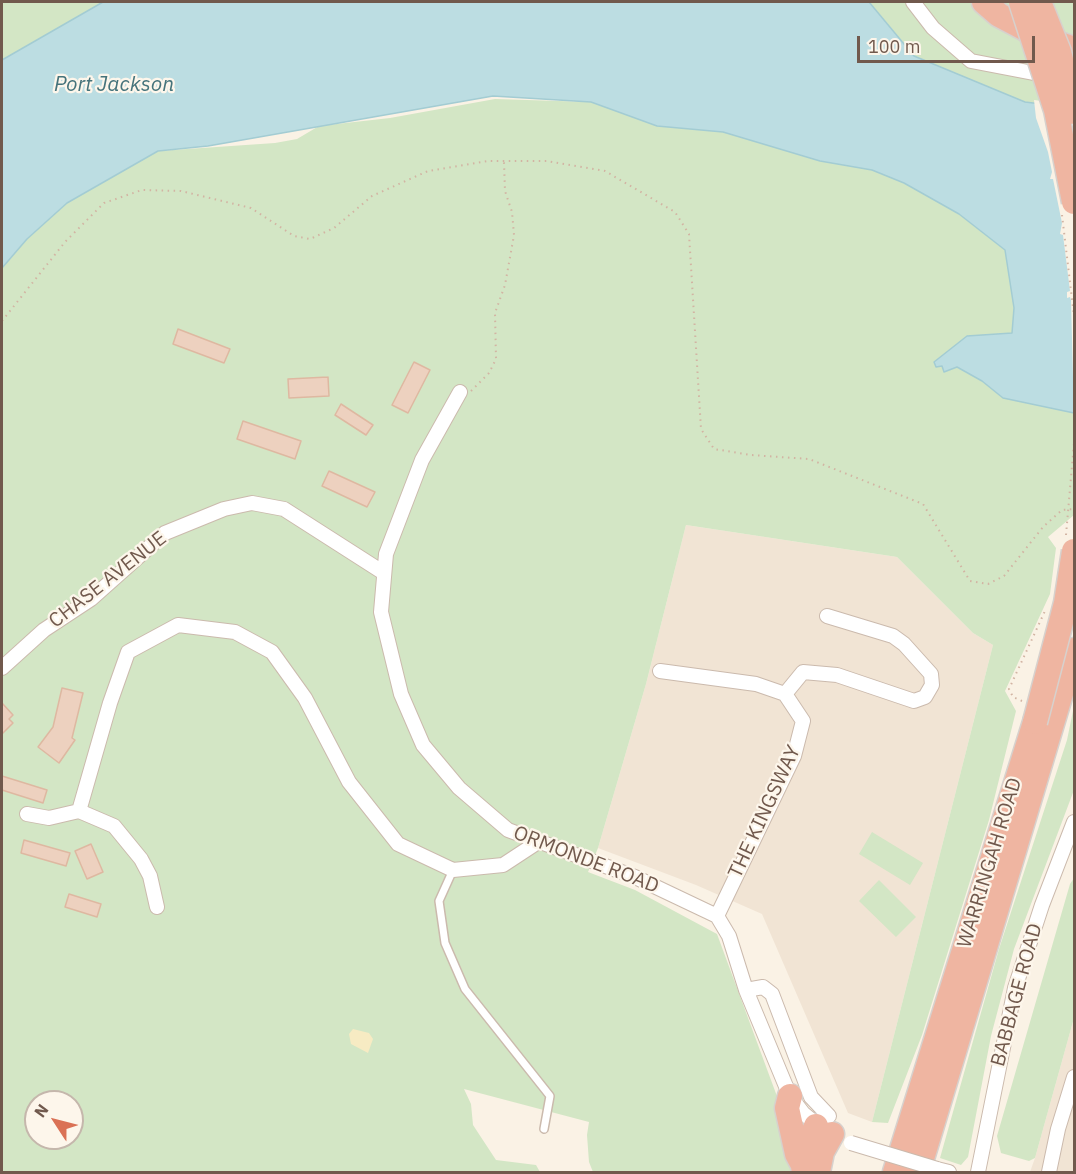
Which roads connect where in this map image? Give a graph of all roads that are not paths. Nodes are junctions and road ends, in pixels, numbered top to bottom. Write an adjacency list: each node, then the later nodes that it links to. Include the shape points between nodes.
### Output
1 (913, 2): 6 (street, via 933,28 971,61)
2 (984, 2): 5 (highway, via 999,15 1040,37)
3 (1021, 2): 8 (highway, bridge, via 1056,110)
4 (1039, 2): 7 (highway, bridge, via 1059,52)
5 (1074, 49)
6 (1074, 80)
7 (1074, 112)
8 (1074, 202)
9 (459, 395): 11 (street, ORMONDE ROAD, via 422,460 386,554)
10 (1070, 546): 17 (highway, WARRINGAH ROAD, bridge, via 1066,603)
11 (384, 573): 14 (street, CHASE AVENUE, via 284,509 252,502 165,533 91,599 44,630); 21 (street, ORMONDE ROAD, via 381,612 401,694 423,745 459,788 508,830)
12 (827, 616): 16 (street, via 893,636 904,644 931,674 932,685 926,697 914,700 837,675 803,672)
13 (1074, 650): 17 (highway, WARRINGAH ROAD)
14 (2, 668)
15 (660, 670): 16 (street, via 756,684)
16 (784, 694): 24 (street, THE KINGSWAY, via 803,721 797,747)
17 (1044, 724): 27 (highway, WARRINGAH ROAD); 32 (highway, WARRINGAH ROAD)
18 (79, 811): 19 (street, via 49,818); 22 (street, via 128,652 178,625 235,632 272,652 305,698 349,782 398,844); 23 (street, via 106,821 121,833 150,876)
19 (27, 814)
20 (1074, 822): 35 (street, BABBAGE ROAD, via 1018,978)
21 (538, 842): 22 (street, via 503,865); 24 (street, ORMONDE ROAD, via 635,877)
22 (453, 870): 29 (lane, via 439,901 445,943 465,990 550,1096)
23 (157, 907)
24 (717, 916): 25 (street, via 729,936)
25 (746, 990): 28 (street); 30 (street, via 763,987 772,994 811,1097)
26 (1074, 1077): 36 (street)
27 (918, 1095): 33 (highway); 34 (highway, WARRINGAH ROAD)
28 (790, 1096): 30 (street); 31 (highway, via 787,1108 797,1154)
29 (544, 1130)
30 (832, 1130): 31 (highway); 32 (street, bridge)
31 (808, 1170)
32 (934, 1171)
33 (882, 1173)
34 (895, 1173)
35 (978, 1173)
36 (1048, 1173)

